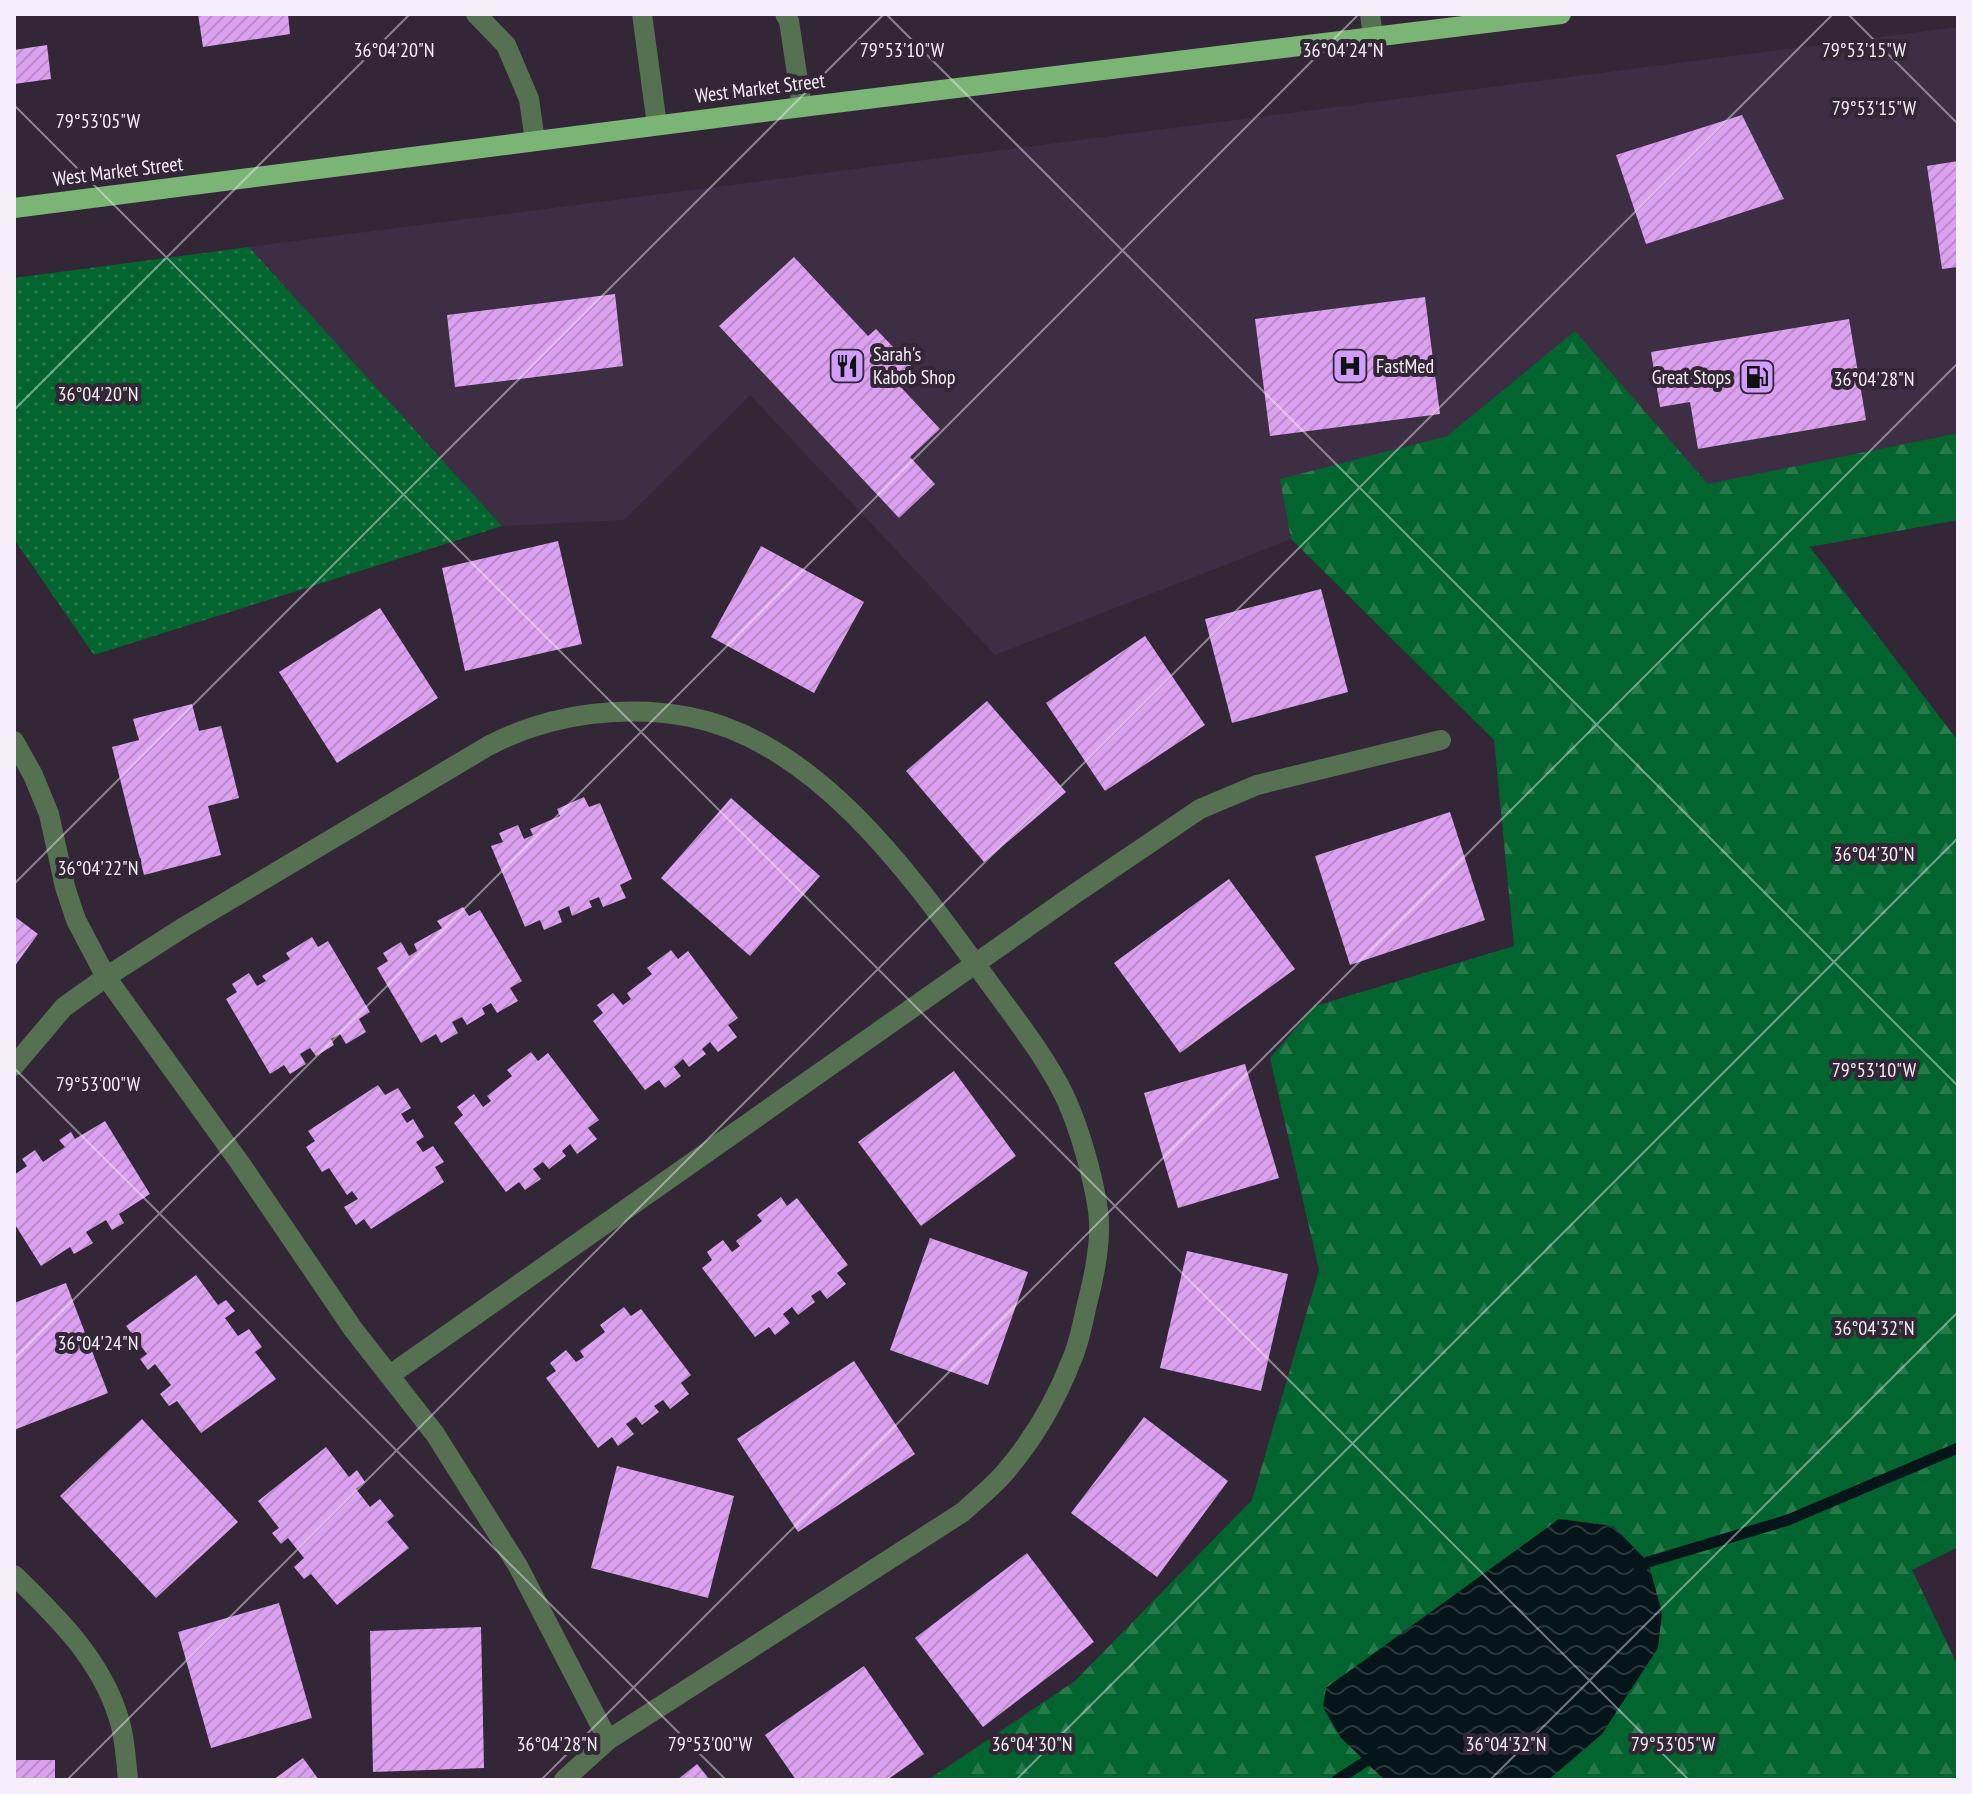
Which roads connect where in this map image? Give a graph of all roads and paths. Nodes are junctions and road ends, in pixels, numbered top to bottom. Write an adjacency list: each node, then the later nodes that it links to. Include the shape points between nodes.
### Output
1 (476, 14): 9 (street, via 506,45 529,99)
2 (642, 14): 8 (street)
3 (785, 14): 7 (street)
4 (1370, 14): 6 (street)
5 (1561, 14): 6 (main road, West Market Street)
6 (1373, 37): 7 (main road, West Market Street)
7 (802, 107): 8 (main road, West Market Street)
8 (657, 125): 9 (main road, West Market Street)
9 (535, 141): 10 (main road, West Market Street)
10 (14, 208)
11 (1441, 740): 13 (street, via 1257,785 1200,809)
12 (14, 741): 14 (street, via 49,814 76,920)
13 (975, 964): 14 (street, via 871,832 831,792 742,734 691,717 642,712 533,726 488,746); 16 (street); 18 (street, via 1039,1051 1066,1100 1099,1212 1095,1270 1073,1358 1039,1425 1006,1471 963,1512)
14 (106, 977): 15 (street, via 64,1007); 16 (street)
15 (14, 1066)
16 (390, 1375): 18 (street, via 435,1434 518,1566)
17 (14, 1575): 19 (street, via 67,1627 102,1677 120,1720)
18 (608, 1740): 20 (street)
19 (128, 1780)
20 (564, 1780)

